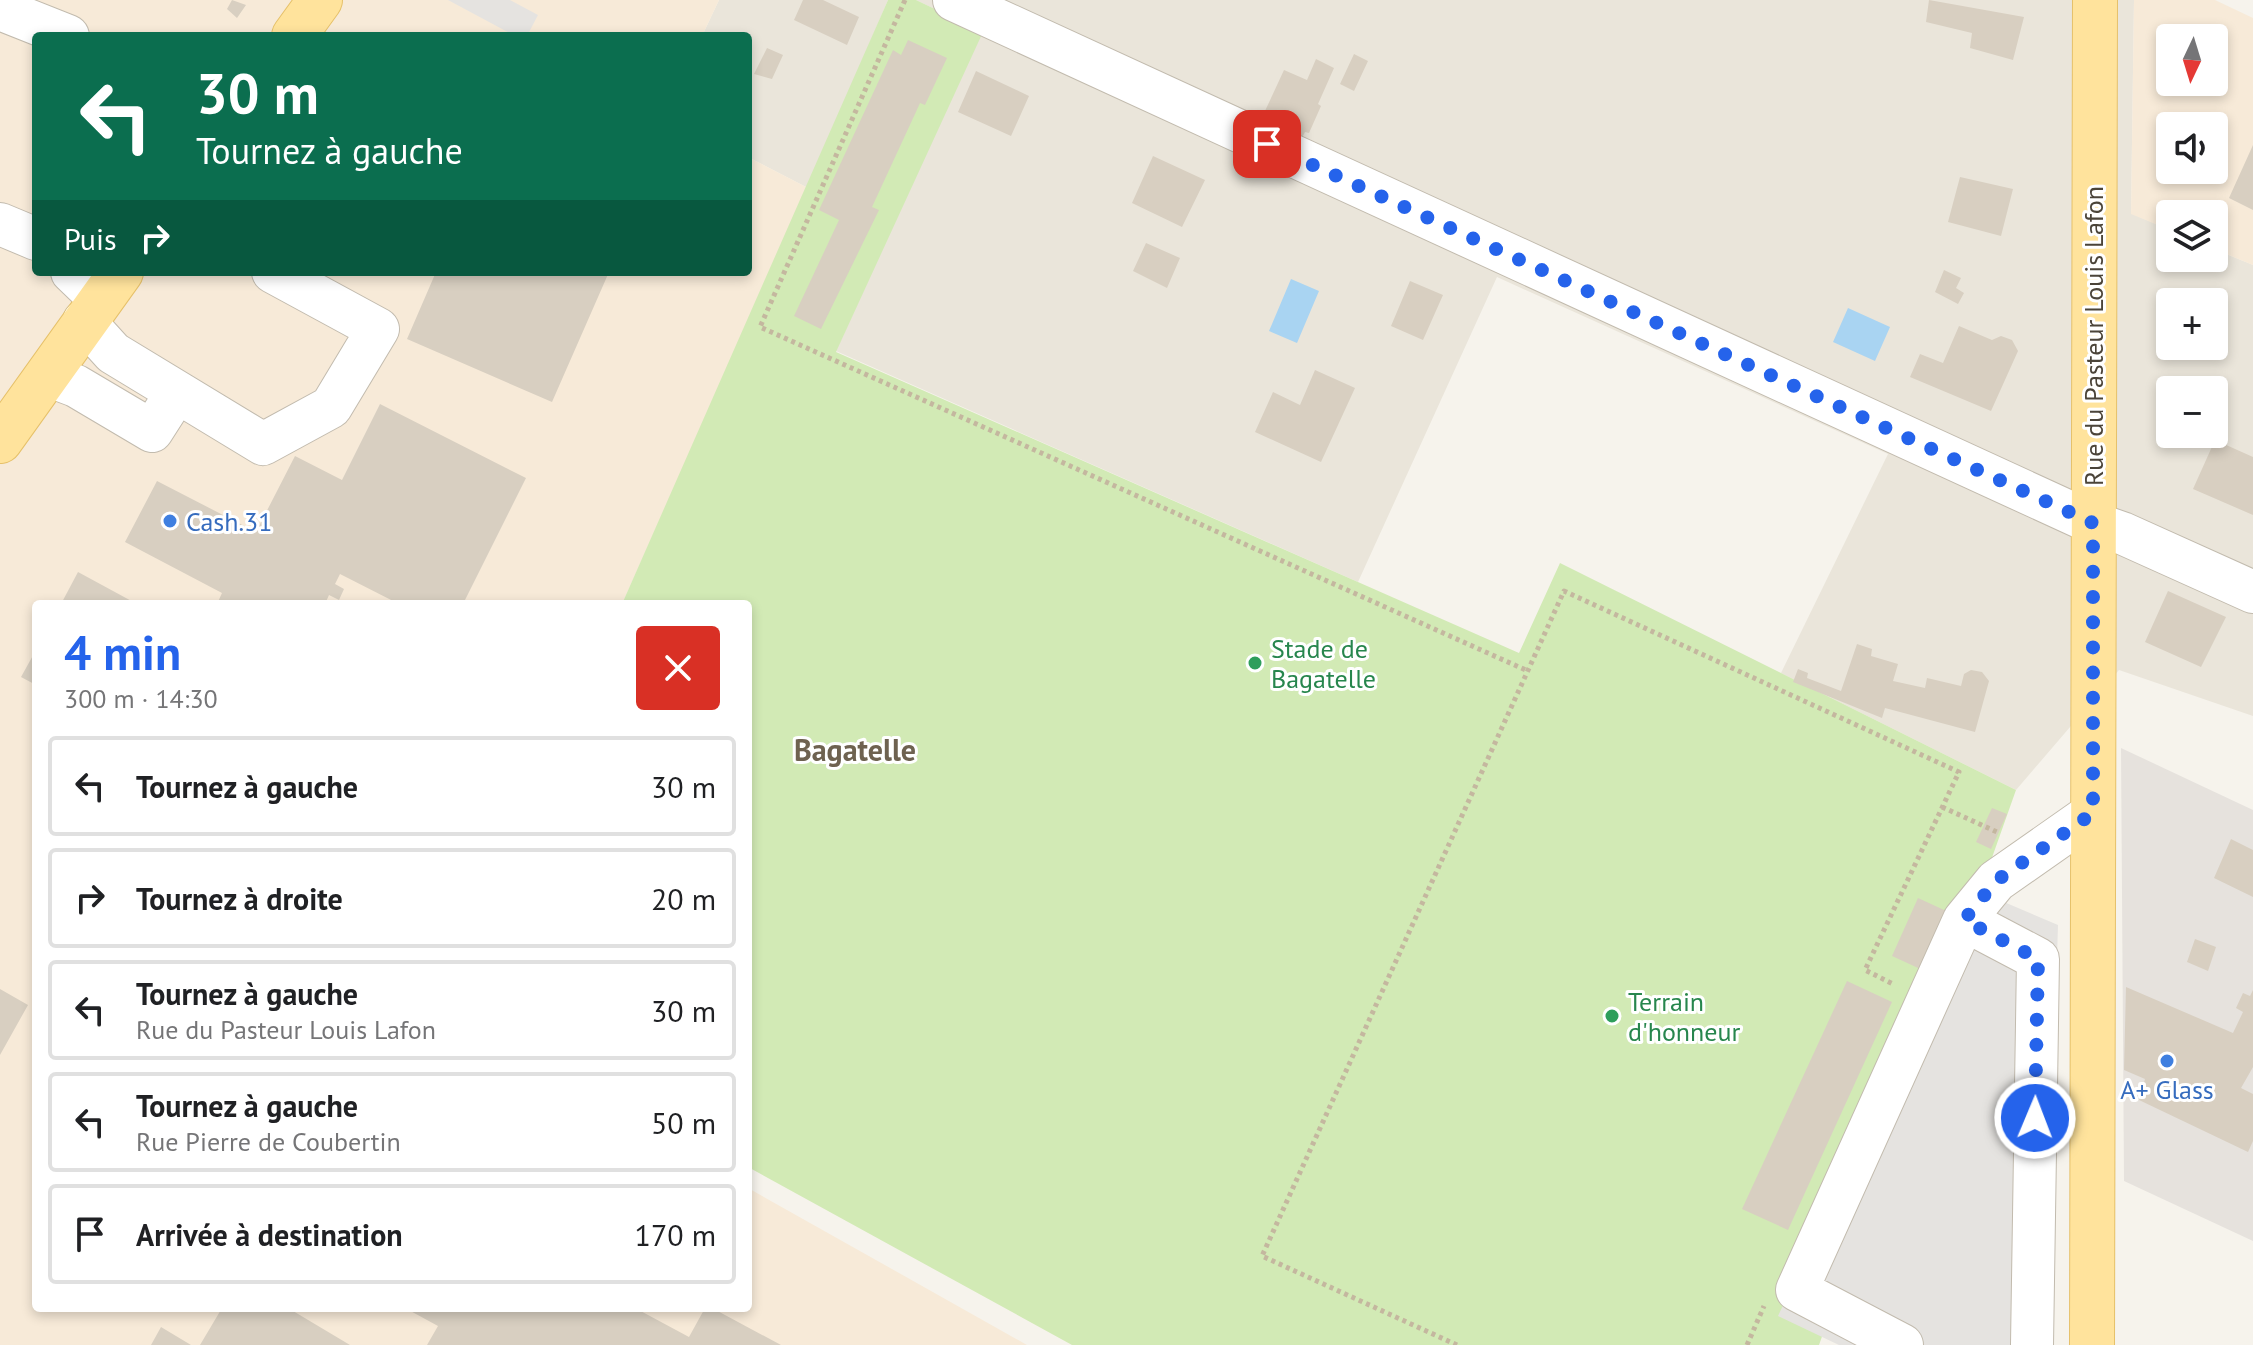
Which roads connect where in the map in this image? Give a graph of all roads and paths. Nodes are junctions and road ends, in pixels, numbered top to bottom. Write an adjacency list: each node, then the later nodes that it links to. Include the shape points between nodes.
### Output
1 (320, 0): 7 (main road)
2 (905, 0): 17 (path, via 760,327)
3 (954, 0): 15 (street)
4 (2095, 0): 15 (main road, Rue du Pasteur Louis Lafon)
5 (0, 9): 6 (street)
6 (58, 32)
7 (297, 32)
8 (0, 224): 9 (street)
9 (32, 237)
10 (280, 276): 13 (street, via 378,329 331,407 263,444)
11 (95, 291): 12 (main road); 13 (street, via 113,353)
12 (62, 380): 13 (street, via 152,431); 14 (main road)
13 (177, 392)
14 (0, 441)
15 (2093, 523): 16 (street); 18 (main road, Rue du Pasteur Louis Lafon)
16 (2253, 592)
17 (1528, 671): 19 (path, via 1564,591 1959,772); 21 (path, via 1262,1256)
18 (2093, 813): 20 (street, via 1996,881); 24 (main road, Rue du Pasteur Louis Lafon)
19 (1893, 913)
20 (1964, 920): 22 (street, via 1797,1290); 23 (street, via 2038,959)
21 (1457, 1345)
22 (1902, 1345)
23 (2032, 1345)
24 (2092, 1345)

